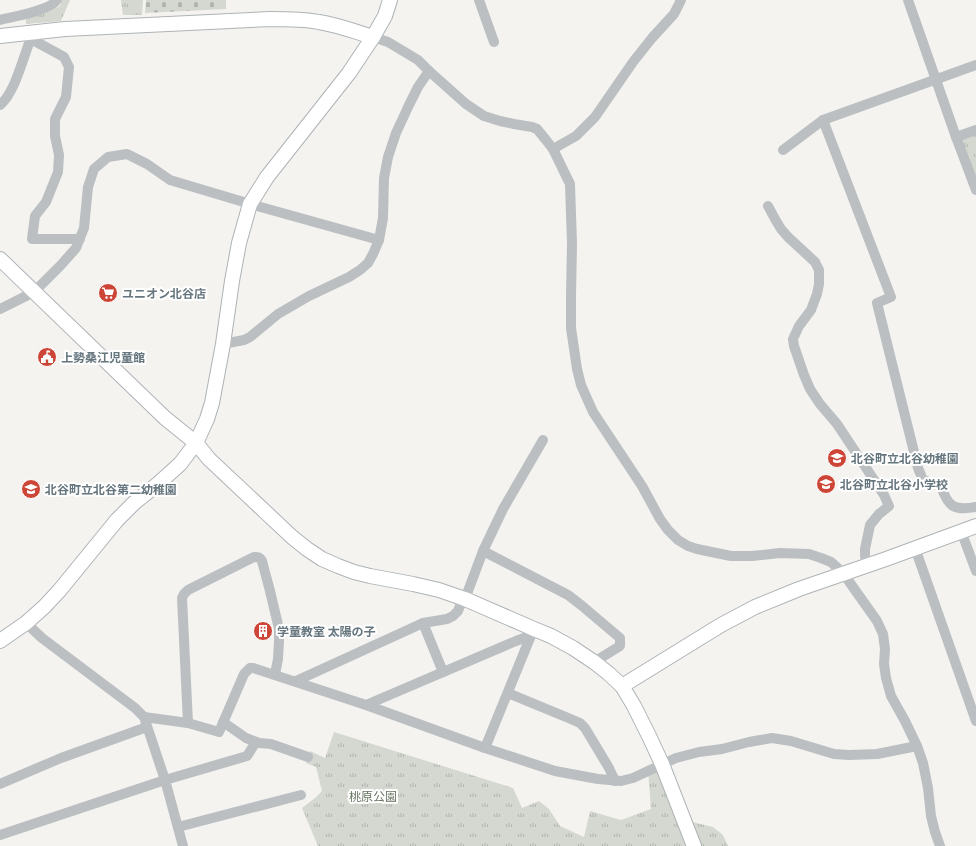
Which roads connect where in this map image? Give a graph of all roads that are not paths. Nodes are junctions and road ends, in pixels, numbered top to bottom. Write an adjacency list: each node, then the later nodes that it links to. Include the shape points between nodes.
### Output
1 (57, 0): 6 (street, via 28,14)
2 (390, 0): 9 (street)
3 (479, 0): 10 (street)
4 (682, 0): 18 (street, via 674,14 633,62 595,117 576,136)
5 (908, 0): 13 (street)
6 (0, 20)
7 (32, 35): 8 (street); 9 (street, via 132,25 270,19 319,22); 14 (street, via 14,86); 23 (street, via 64,57 69,67 66,97 55,119 58,172 46,202 35,216 32,239)
8 (0, 36)
9 (374, 37): 12 (street, via 388,42 418,60); 21 (street, via 349,73 267,176)
10 (494, 42)
11 (976, 65): 13 (street)
12 (429, 71): 18 (street, via 466,104 484,116 500,122 537,129); 24 (street, via 409,105 388,157)
13 (936, 80): 15 (street); 17 (street)
14 (2, 100)
15 (823, 120): 19 (street); 31 (street, via 891,297 877,303 918,468 923,480 942,486 944,496 951,506 967,509)
16 (976, 130): 17 (street)
17 (956, 137): 20 (street)
18 (553, 149): 38 (street, via 570,184 571,328 577,368 594,412 642,486 660,519 678,540 697,549 731,556 809,554 830,562)
19 (783, 150)
20 (976, 190)
21 (250, 204): 23 (street, via 170,180 127,154 108,156 94,169 88,187 84,228); 24 (street); 28 (street, via 239,243)
22 (768, 206): 36 (street, via 781,229 815,262 818,270 819,284 811,310 799,326 793,340 804,375 816,399 837,424 889,506 870,525 865,549)
23 (80, 239): 26 (street, via 76,248)
24 (379, 240): 28 (street, via 368,263 360,270 278,314 250,337)
25 (0, 259): 26 (street)
26 (34, 292): 27 (street); 30 (street, via 165,418)
27 (0, 308)
28 (224, 344): 30 (street, via 208,419)
29 (543, 440): 35 (street, via 503,509)
30 (196, 443): 39 (street, via 209,459 292,537 322,559 354,572 439,590); 40 (street, via 180,464 116,520 59,591)
31 (976, 507)
32 (976, 526): 33 (street)
33 (961, 531): 34 (street); 37 (street)
34 (915, 548): 36 (street); 51 (street)
35 (483, 551): 39 (street); 44 (street, via 568,595 620,638 620,646)
36 (867, 565): 38 (street)
37 (976, 571)
38 (843, 573): 48 (street, via 755,607); 56 (street, via 877,621 883,634 884,664 891,696)
39 (464, 599): 41 (street, via 453,616); 42 (street)
40 (26, 623): 43 (street); 52 (street, via 135,708)
41 (423, 624): 45 (street); 47 (street)
42 (532, 634): 44 (street, via 551,636); 45 (street); 49 (street)
43 (0, 641)
44 (594, 662): 48 (street)
45 (443, 672): 50 (street)
46 (275, 674): 47 (street); 53 (street, via 253,668 247,670); 54 (street, via 279,629 262,561 257,557 188,590 182,598)
47 (296, 681): 50 (street)
48 (622, 686): 59 (street)
49 (508, 693): 57 (street); 61 (street, via 576,721 582,726)
50 (366, 705): 57 (street)
51 (976, 721)
52 (145, 722): 54 (street); 60 (street); 62 (street)
53 (223, 722): 54 (street, via 219,732); 55 (street)
54 (188, 723)
55 (256, 742): 58 (street, via 271,744); 60 (street, via 247,756)
56 (917, 746): 59 (street, via 877,754 849,756 772,738 699,752); 68 (street, via 923,763 931,816)
57 (485, 748): 61 (street, via 555,771)
58 (308, 757)
59 (662, 764): 61 (street, via 633,778); 67 (street)
60 (165, 780): 64 (street); 65 (street)
61 (615, 781)
62 (0, 784)
63 (301, 795): 64 (street)
64 (178, 828): 66 (street)
65 (0, 835)
66 (183, 846)
67 (694, 846)
68 (940, 846)

